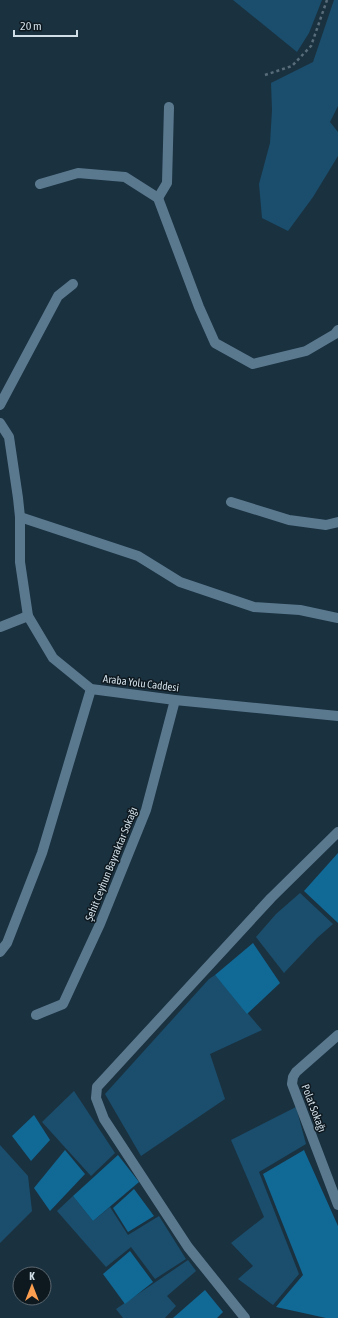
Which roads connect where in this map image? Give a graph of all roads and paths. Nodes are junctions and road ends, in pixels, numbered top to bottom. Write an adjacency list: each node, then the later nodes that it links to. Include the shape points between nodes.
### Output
1 (327, 0): 2 (path, via 311,46 292,66)
2 (265, 74)
3 (169, 107): 5 (street, via 166,183)
4 (40, 184): 5 (street, via 78,173 125,177)
5 (158, 198): 7 (street, via 215,344 253,364 306,351)
6 (73, 284): 8 (street, via 58,296)
7 (338, 330)
8 (0, 405)
9 (0, 423): 11 (street, Araba Yolu Caddesi, via 9,437)
10 (231, 502): 12 (street, via 289,520 326,525)
11 (20, 516): 13 (street, Araba Yolu Caddesi, via 20,562); 14 (street, via 138,556 180,582 254,607 300,610)
12 (338, 522)
13 (28, 616): 15 (street); 16 (street, Araba Yolu Caddesi, via 53,658)
14 (338, 618)
15 (0, 627)
16 (90, 689): 17 (street, Araba Yolu Caddesi); 20 (street, via 42,854 7,944)
17 (175, 700): 18 (street, Araba Yolu Caddesi); 21 (street, Şehit Ceyhun Bayraktar Sokağı, via 146,810 100,924 63,1004)
18 (338, 716)
19 (338, 832): 24 (street, via 271,898 97,1087 96,1098 104,1119 188,1247)
20 (0, 952)
21 (36, 1015)
22 (338, 1035): 23 (street, Polat Sokağı, via 296,1072 292,1084)
23 (338, 1205)
24 (245, 1318)

